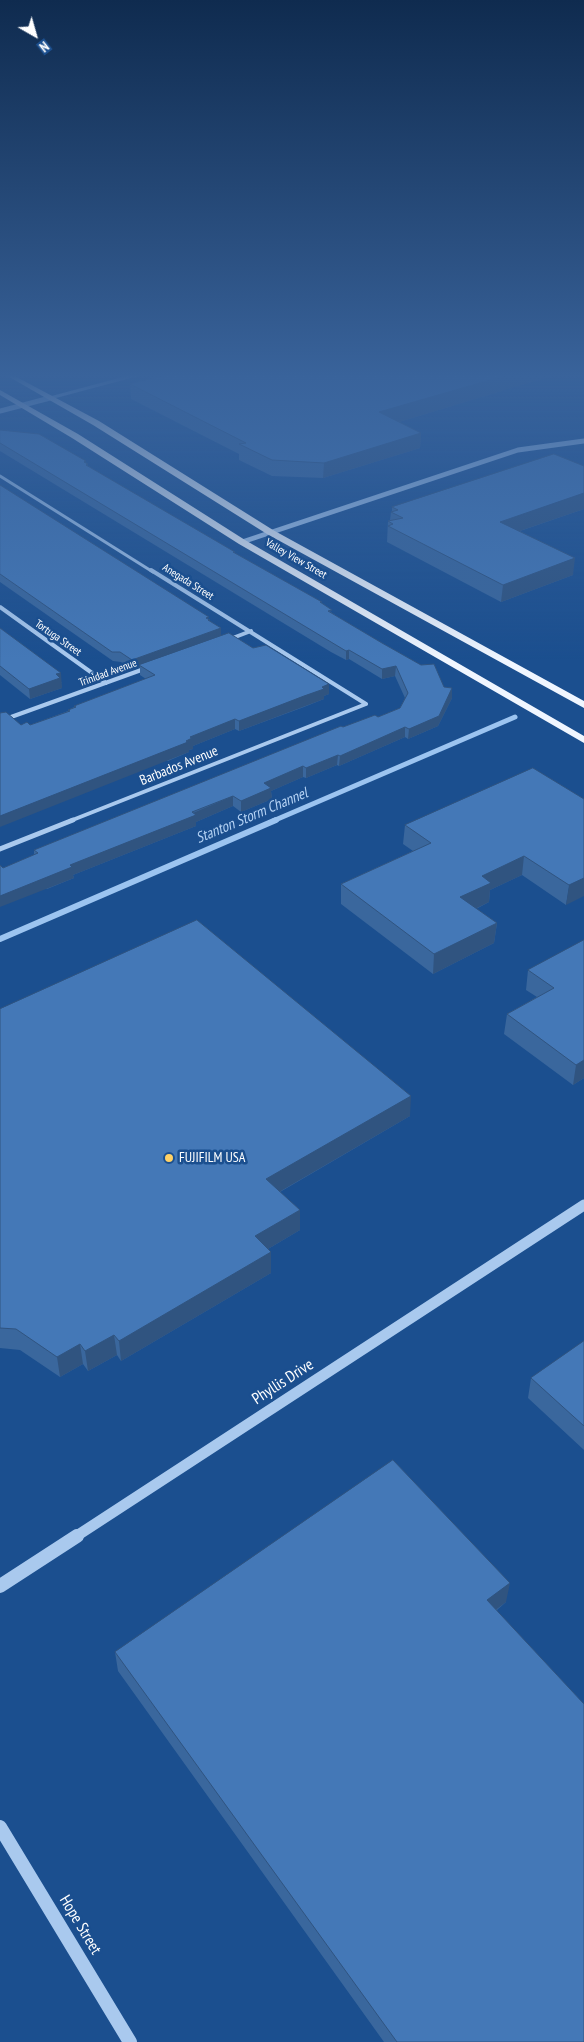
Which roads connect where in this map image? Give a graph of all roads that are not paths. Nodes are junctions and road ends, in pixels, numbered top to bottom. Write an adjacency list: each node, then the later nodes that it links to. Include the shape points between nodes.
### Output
1 (127, 469): 6 (main road, Valley View Street)
2 (170, 469): 5 (main road, Valley View Street)
3 (460, 469): 5 (street)
4 (0, 476): 8 (street, Anegada Street)
5 (270, 532): 6 (street); 13 (main road, Valley View Street)
6 (242, 542): 15 (main road, Valley View Street)
7 (0, 607): 11 (street, Tortuga Street)
8 (251, 631): 9 (street); 12 (street, Anegada Street)
9 (224, 641)
10 (152, 666): 11 (street, Trinidad Avenue)
11 (106, 683): 14 (street, Trinidad Avenue)
12 (366, 704): 16 (street, Barbados Avenue)
13 (584, 705)
14 (0, 721)
15 (584, 740)
16 (0, 849)
17 (584, 1205): 18 (street, Phyllis Drive)
18 (0, 1586)
19 (0, 1826): 20 (street, Hope Street)
20 (130, 2042)

